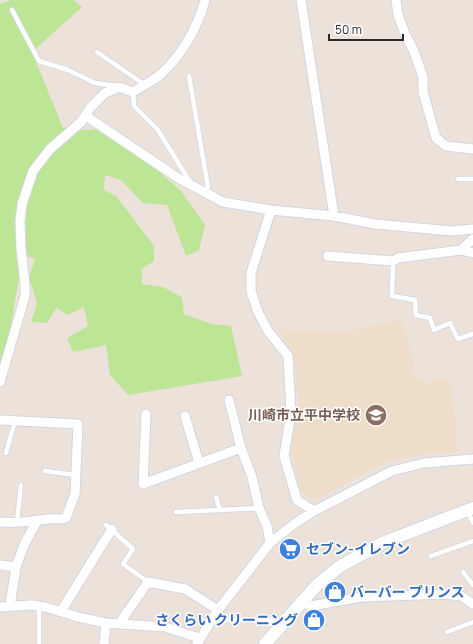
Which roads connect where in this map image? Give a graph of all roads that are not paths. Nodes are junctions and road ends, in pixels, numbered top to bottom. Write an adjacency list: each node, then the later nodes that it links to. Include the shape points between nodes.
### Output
1 (205, 0): 7 (street, via 198,22 187,42 161,74)
2 (301, 0): 17 (street)
3 (396, 0): 11 (street, via 398,15 423,77 423,92 436,138 446,146)
4 (12, 10): 8 (lane, via 39,61 68,70 95,83)
5 (97, 52): 7 (lane)
6 (188, 76): 15 (lane, via 208,187)
7 (145, 84): 9 (street)
8 (119, 87): 9 (street); 10 (street, via 105,92)
9 (132, 92): 14 (lane, via 134,106 158,130)
10 (86, 116): 14 (street); 25 (street, via 41,159 33,171 22,204 20,221 25,296)
11 (473, 149)
12 (458, 179): 13 (lane)
13 (473, 179)
14 (192, 185): 15 (street)
15 (205, 193): 16 (street, via 223,202)
16 (271, 210): 17 (street); 42 (street, via 251,273 251,291 268,331 288,356 291,413 284,456 296,500)
17 (334, 216): 18 (street, via 375,224 452,231)
18 (473, 229)
19 (473, 239): 20 (street)
20 (461, 250): 21 (street); 23 (street, via 398,258)
21 (473, 253)
22 (328, 256): 23 (street)
23 (392, 261): 24 (lane, via 392,296 415,300 416,315 430,318 434,330 450,323 458,339)
24 (473, 334)
25 (0, 382)
26 (229, 400): 31 (street)
27 (146, 414): 34 (street, via 143,484)
28 (185, 416): 34 (street)
29 (0, 420): 30 (street)
30 (15, 421): 32 (lane); 36 (street, via 78,424)
31 (241, 448): 34 (street); 39 (street, via 252,477)
32 (6, 453)
33 (473, 459): 42 (street, via 424,463 392,471)
34 (199, 463)
35 (45, 470): 36 (lane)
36 (76, 475): 44 (street, via 75,494 66,518)
37 (21, 485): 46 (lane)
38 (216, 497): 41 (lane)
39 (259, 508): 41 (lane); 50 (street, via 267,526)
40 (470, 509): 47 (lane); 57 (street, via 362,553 339,567)
41 (220, 510): 43 (lane)
42 (314, 511): 50 (street)
43 (176, 512)
44 (37, 521): 46 (street); 53 (street)
45 (0, 522): 46 (street)
46 (17, 522)
47 (473, 523)
48 (109, 527): 55 (lane, via 133,549 123,564); 63 (street)
49 (473, 541): 51 (lane)
50 (270, 543): 62 (street)
51 (430, 556)
52 (0, 565): 53 (street)
53 (16, 567): 59 (street)
54 (463, 572): 56 (lane)
55 (148, 582): 62 (street, via 185,589); 67 (street)
56 (473, 585)
57 (301, 602): 58 (street, via 311,606 361,597 446,594 461,596); 68 (street)
58 (473, 604)
59 (10, 606): 60 (street); 61 (street)
60 (0, 607)
61 (39, 607): 63 (street); 72 (lane)
62 (218, 610): 64 (street)
63 (61, 611): 66 (street)
64 (212, 620): 68 (lane, via 271,620); 70 (street)
65 (473, 622): 69 (lane)
66 (106, 623): 67 (street); 73 (street)
67 (118, 624): 70 (street, via 165,627)
68 (282, 624): 71 (street)
69 (447, 632)
70 (198, 641)
71 (269, 643)
72 (38, 644)
73 (104, 644)

